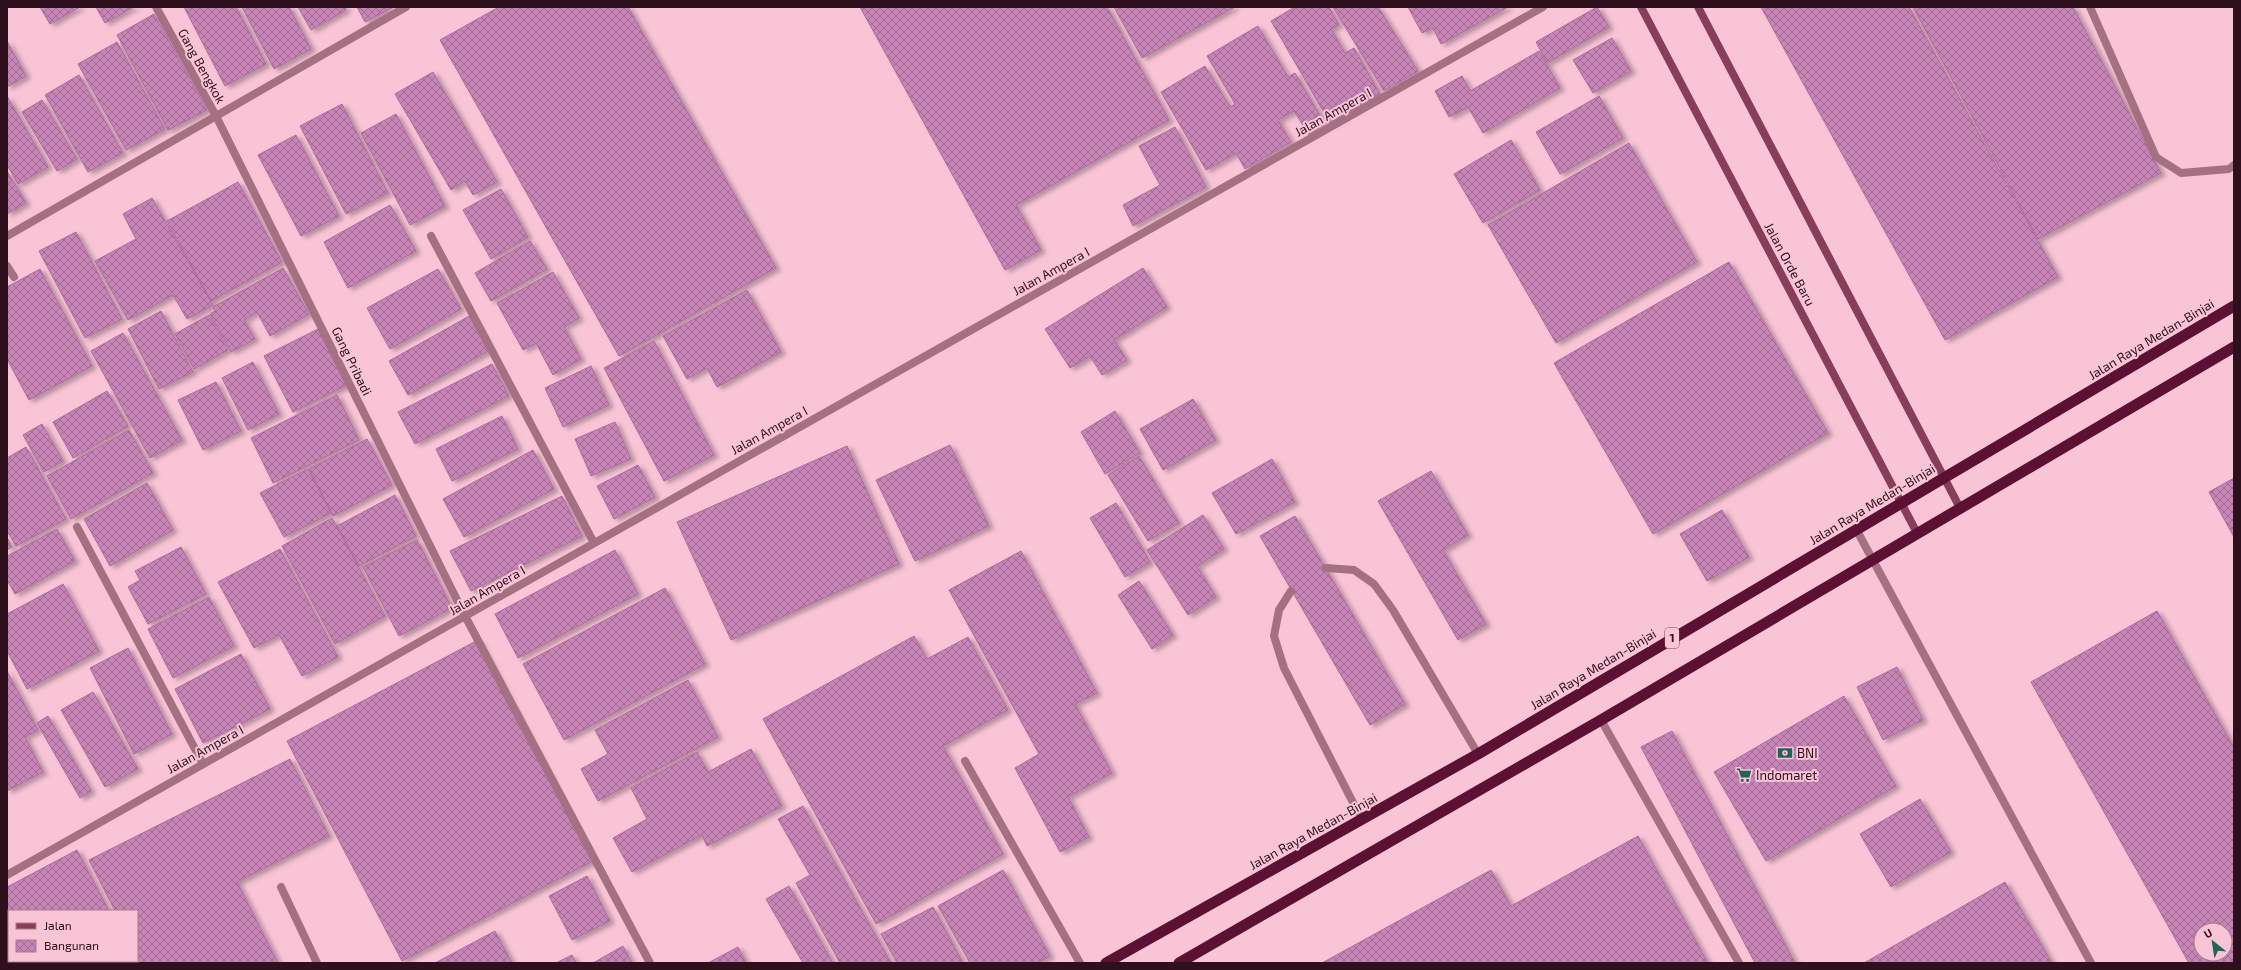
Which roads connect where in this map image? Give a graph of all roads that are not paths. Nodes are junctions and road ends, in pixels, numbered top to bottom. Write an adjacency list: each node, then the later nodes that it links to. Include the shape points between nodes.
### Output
1 (156, 7): 7 (street, Gang Bengkok)
2 (406, 7): 7 (street)
3 (1543, 7): 21 (street, Jalan Ampera I)
4 (1641, 7): 16 (main road, Jalan Orde Baru)
5 (1698, 7): 15 (main road)
6 (2090, 7): 8 (street, via 2156,156 2181,173 2229,169)
7 (216, 116): 9 (street); 25 (street, Gang Pribadi)
8 (2234, 165)
9 (7, 236)
10 (430, 236): 21 (street)
11 (7, 266): 12 (street)
12 (14, 277)
13 (2234, 306): 15 (highway, Jalan Raya Medan-Binjai / 1)
14 (2234, 347): 17 (highway)
15 (1944, 477): 16 (highway, Jalan Raya Medan-Binjai / 1); 17 (main road)
16 (1901, 502): 19 (highway, Jalan Raya Medan-Binjai / 1); 20 (main road, Jalan Orde Baru)
17 (1960, 508): 20 (highway)
18 (77, 527): 29 (street)
19 (1856, 529): 22 (street); 27 (highway, Jalan Raya Medan-Binjai / 1)
20 (1917, 533): 22 (highway)
21 (594, 543): 25 (street, Jalan Ampera I)
22 (1874, 559): 26 (highway); 39 (street)
23 (1326, 568): 27 (street, via 1354,570 1374,584 1393,610)
24 (1292, 591): 30 (street, via 1279,610 1274,636 1284,668)
25 (465, 616): 29 (street, Jalan Ampera I); 34 (street, Gang Pribadi)
26 (1601, 720): 37 (highway); 38 (street)
27 (1478, 754): 30 (highway, Jalan Raya Medan-Binjai / 1)
28 (965, 761): 35 (street)
29 (203, 764): 31 (street, Jalan Ampera I)
30 (1362, 820): 36 (highway, Jalan Raya Medan-Binjai / 1)
31 (7, 874)
32 (281, 887): 33 (street)
33 (318, 963)
34 (650, 963)
35 (1080, 963)
36 (1106, 963)
37 (1179, 963)
38 (1739, 963)
39 (2091, 963)

